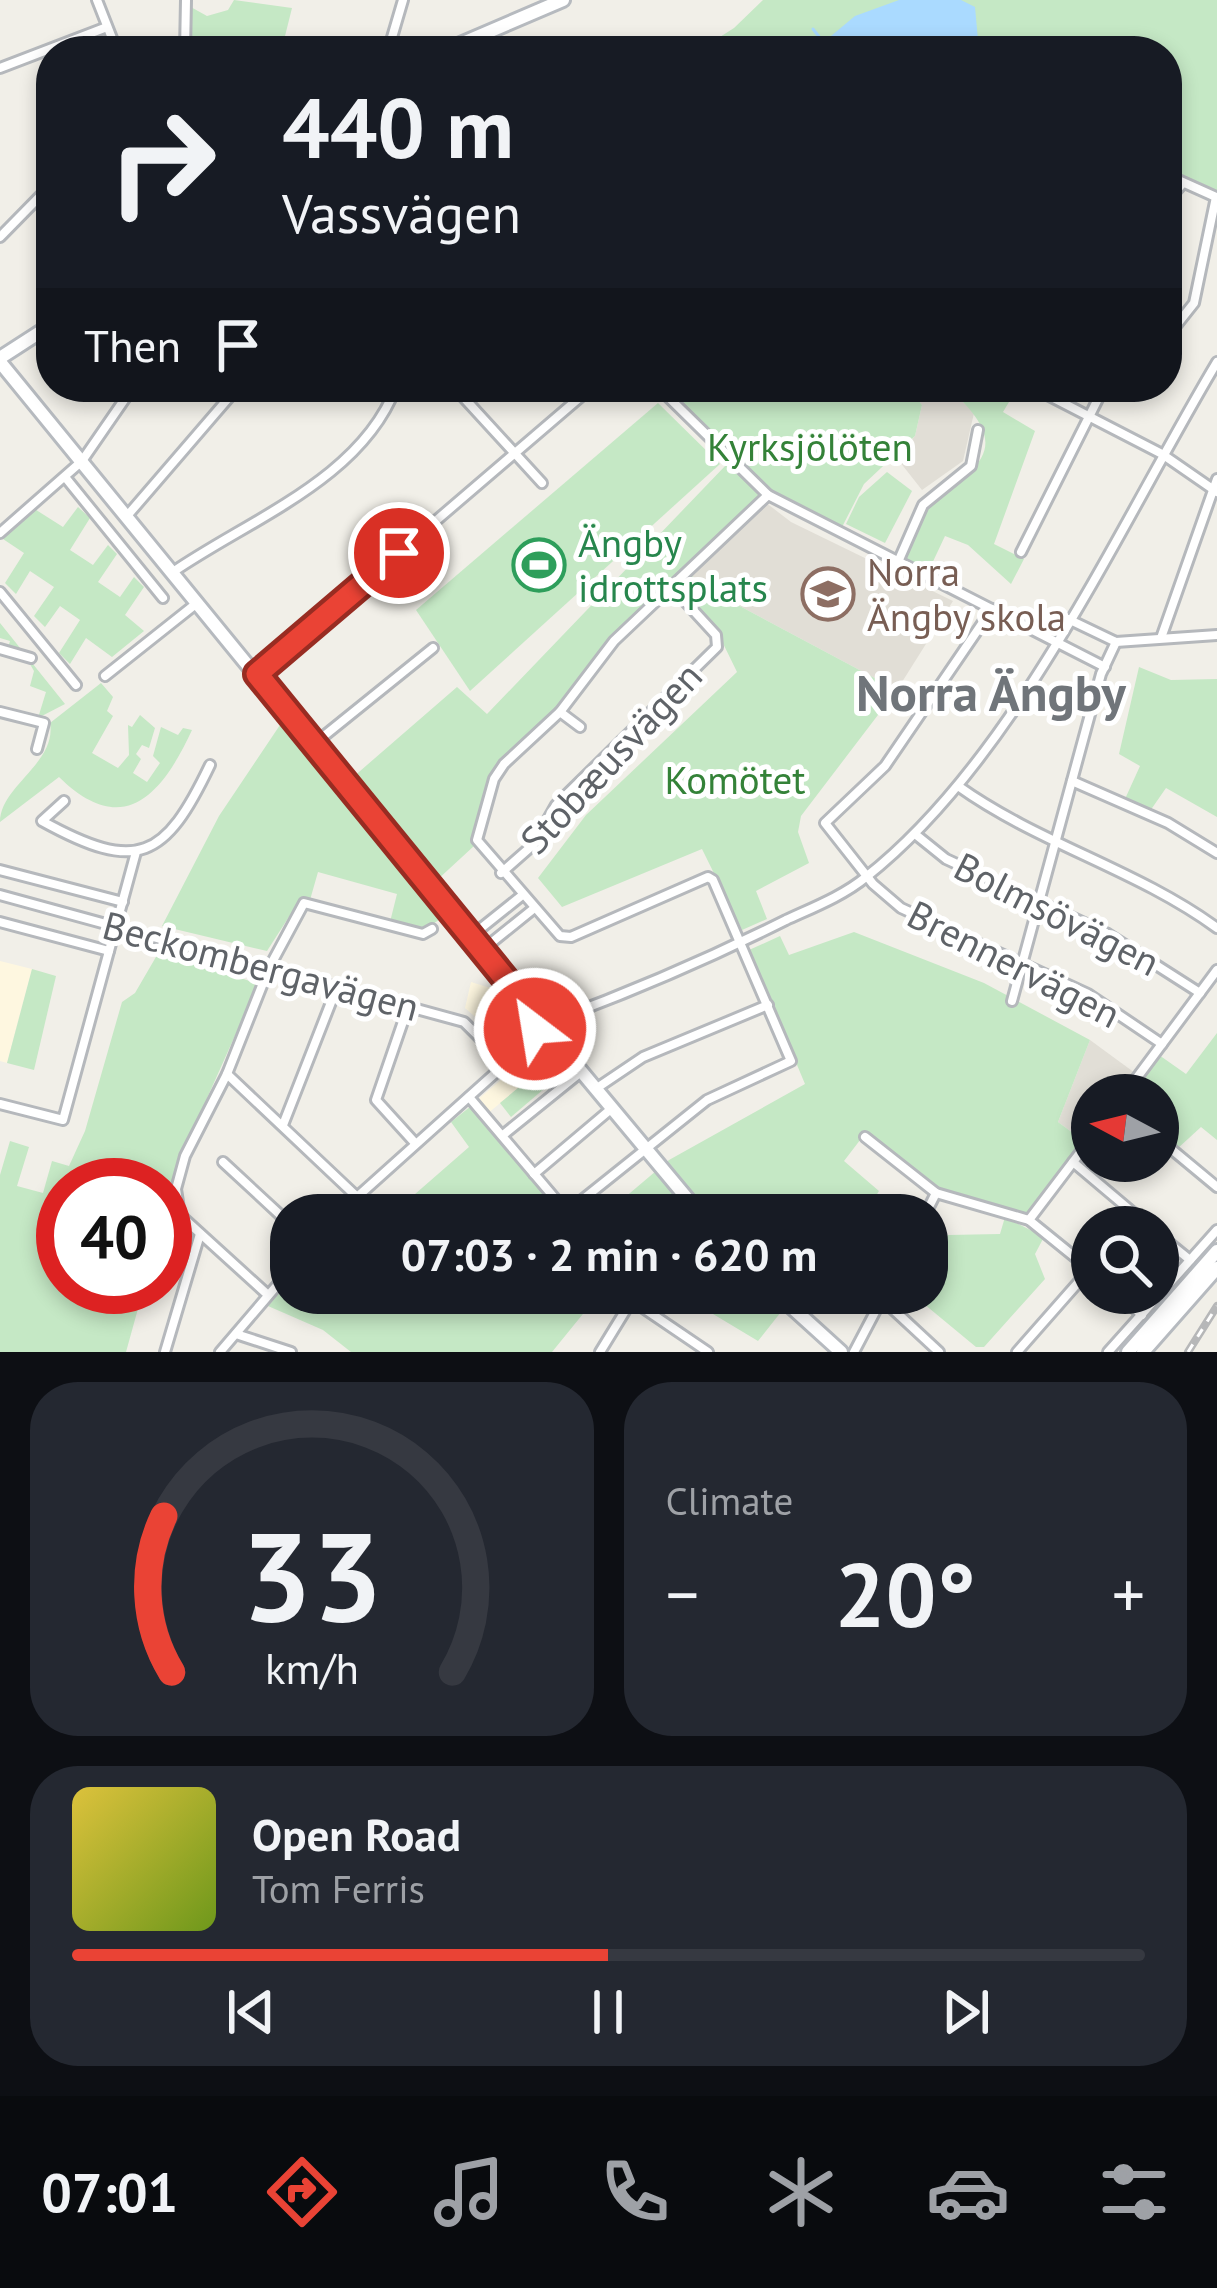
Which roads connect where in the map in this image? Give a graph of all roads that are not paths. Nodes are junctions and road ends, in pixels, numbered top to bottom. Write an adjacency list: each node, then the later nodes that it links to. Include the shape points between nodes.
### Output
1 (98, 0): 5 (street)
2 (186, 0): 8 (street)
3 (403, 0): 9 (street)
4 (562, 0): 10 (street)
5 (107, 27): 6 (street); 7 (street)
6 (84, 36)
7 (111, 36)
8 (185, 36)
9 (392, 36)
10 (479, 36)
11 (36, 54): 12 (street)
12 (0, 68)
13 (1183, 183): 14 (street)
14 (1216, 197): 17 (street, via 1193,303)
15 (36, 200): 16 (street)
16 (0, 237)
17 (1182, 317)
18 (36, 335): 19 (street)
19 (0, 360): 33 (street)
20 (1217, 362): 32 (street)
21 (123, 402): 33 (street)
22 (225, 402): 38 (street)
23 (389, 402): 42 (street, via 377,429 345,459)
24 (468, 402): 31 (street)
25 (574, 402): 31 (street)
26 (673, 402): 37 (street)
27 (1060, 402): 29 (street)
28 (1096, 402): 29 (street)
29 (1087, 417): 32 (street); 40 (street)
30 (978, 430): 41 (street, via 971,466 922,505)
31 (514, 452): 35 (street); 57 (street)
32 (1162, 454): 36 (street); 48 (street)
33 (82, 461): 34 (street); 38 (street)
34 (65, 477): 39 (street); 45 (street)
35 (542, 483)
36 (1215, 486): 50 (street)
37 (768, 495): 41 (street); 43 (street)
38 (128, 516): 42 (street)
39 (0, 533)
40 (1022, 552)
41 (898, 562): 47 (street)
42 (173, 572): 46 (street)
43 (671, 586): 61 (street, via 614,641); 74 (street, Stobæusvägen, via 717,646 556,806 534,844)
44 (0, 592): 59 (street)
45 (164, 598)
46 (198, 602): 57 (street); 58 (street)
47 (992, 609): 51 (street); 75 (street, Brennervägen, via 885,766 825,823)
48 (1068, 619): 51 (street); 52 (street)
49 (1217, 635): 50 (street)
50 (1161, 638): 52 (street)
51 (1054, 642): 56 (street); 67 (street)
52 (1116, 643): 56 (street)
53 (433, 648): 63 (street)
54 (0, 649): 55 (street)
55 (32, 658)
56 (1105, 667): 66 (street)
57 (257, 674): 63 (street)
58 (105, 676)
59 (76, 685)
60 (0, 712): 64 (street, via 44,723)
61 (560, 712): 62 (street); 74 (street, via 494,779 477,840)
62 (580, 728)
63 (314, 744): 85 (street)
64 (37, 749)
65 (210, 765): 71 (street, via 172,835)
66 (1072, 782): 70 (street); 72 (street)
67 (958, 786): 69 (street); 70 (street)
68 (64, 801): 71 (street, via 42,821 97,846)
69 (915, 834): 75 (street); 79 (street, Bolmsövägen, via 964,869)
70 (1056, 840): 79 (street); 83 (street, via 1132,874)
71 (136, 851): 78 (street)
72 (1217, 853)
73 (0, 870): 78 (street, Beckombergavägen)
74 (501, 873): 77 (street)
75 (867, 876): 86 (street); 89 (street, Brennervägen, via 915,917)
76 (0, 895): 82 (street, Beckombergavägen)
77 (520, 897): 80 (street); 85 (street)
78 (122, 902): 82 (street)
79 (1039, 902): 89 (street); 93 (street, Bolmsövägen)
80 (532, 910): 86 (street, via 551,931 572,937 708,877); 88 (street)
81 (0, 922): 87 (street, Beckombergavägen)
82 (116, 926): 87 (street); 90 (street, Beckombergavägen)
83 (1217, 928)
84 (432, 929): 90 (street, via 423,934 304,903)
85 (470, 937): 88 (street)
86 (742, 942): 96 (street); 98 (street)
87 (109, 951): 107 (street, via 63,1120)
88 (481, 951): 98 (street)
89 (1021, 965): 94 (street); 100 (street, Brennervägen, via 1088,994)
90 (269, 968): 92 (street, Beckombergavägen); 103 (street)
91 (1217, 970): 93 (street)
92 (337, 987): 97 (street, Beckombergavägen); 109 (street)
93 (1200, 993): 100 (street)
94 (1012, 1001)
95 (507, 1004): 99 (street)
96 (767, 1005): 105 (street, via 643,1057); 113 (street, via 791,1061 707,1100)
97 (408, 1007): 99 (street, Beckombergavägen); 112 (street, via 376,1100)
98 (545, 1028): 101 (street); 102 (street)
99 (477, 1030): 101 (street)
100 (1162, 1044): 104 (street)
101 (506, 1064): 106 (street)
102 (581, 1071): 105 (street); 110 (street)
103 (226, 1074): 109 (street); 130 (street, via 176,1189 180,1214)
104 (1140, 1074)
105 (596, 1089): 108 (street)
106 (469, 1097): 110 (street); 112 (street)
107 (0, 1104)
108 (612, 1108): 113 (street); 117 (street)
109 (283, 1125): 121 (street)
110 (503, 1135): 117 (street)
111 (866, 1137): 120 (street)
112 (415, 1143): 122 (street)
113 (644, 1148): 124 (street); 125 (street)
114 (1179, 1155): 119 (street)
115 (224, 1162): 126 (street)
116 (1071, 1165): 128 (street)
117 (534, 1174): 123 (street)
118 (1097, 1182): 127 (street)
119 (1217, 1187)
120 (936, 1192): 128 (street)
121 (355, 1194)
122 (357, 1194)
123 (551, 1194)
124 (591, 1194)
125 (683, 1194)
126 (270, 1205)
127 (1125, 1206)
128 (1029, 1220): 133 (street)
129 (1217, 1230): 134 (street)
130 (200, 1234): 138 (street); 146 (street)
131 (1179, 1251): 134 (street)
132 (1217, 1251): 156 (street)
133 (1071, 1254)
134 (1190, 1260): 144 (street)
135 (1217, 1268): 157 (street)
136 (1071, 1292): 154 (street)
137 (270, 1293): 138 (street)
138 (268, 1295): 145 (street)
139 (623, 1314): 149 (street)
140 (648, 1314): 150 (street)
141 (799, 1314): 151 (street)
142 (874, 1314): 152 (street)
143 (901, 1314): 153 (street)
144 (1142, 1315): 155 (street)
145 (235, 1334): 147 (street); 148 (street)
146 (165, 1352)
147 (220, 1352)
148 (291, 1352)
149 (600, 1352)
150 (708, 1352)
151 (841, 1352)
152 (854, 1352)
153 (938, 1352)
154 (1017, 1352)
155 (1108, 1352)
156 (1128, 1352)
157 (1143, 1352)

